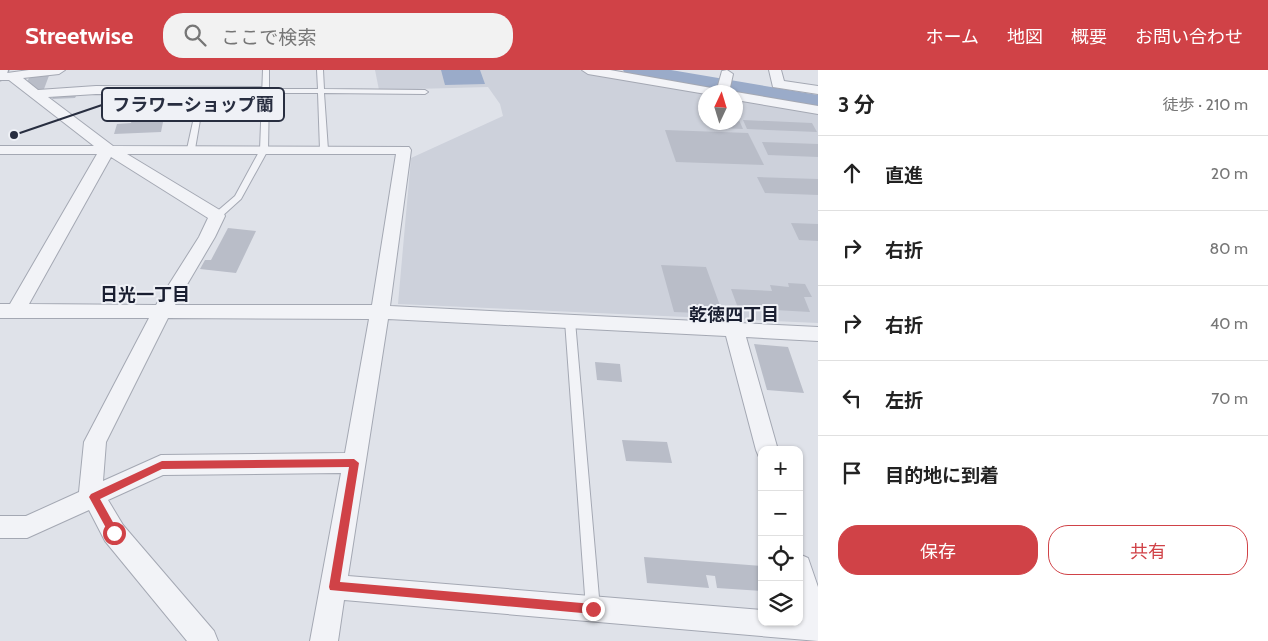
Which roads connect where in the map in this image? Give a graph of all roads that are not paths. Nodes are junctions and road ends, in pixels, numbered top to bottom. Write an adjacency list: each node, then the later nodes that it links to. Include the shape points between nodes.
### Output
1 (59, 70): 7 (street)
2 (266, 70): 12 (lane)
3 (320, 70): 13 (lane)
4 (588, 70): 9 (street)
5 (775, 70): 10 (street, via 778,84)
6 (730, 72): 8 (street)
7 (3, 75): 15 (street)
8 (725, 85)
9 (698, 89)
10 (818, 90)
11 (202, 91): 12 (street); 15 (street, via 96,90); 19 (lane)
12 (265, 92): 13 (lane); 21 (lane)
13 (321, 92): 14 (lane); 22 (lane)
14 (425, 92)
15 (34, 94): 18 (street)
16 (743, 97): 17 (street)
17 (818, 110)
18 (108, 149): 19 (street); 20 (street); 23 (street); 24 (street)
19 (191, 149): 21 (street)
20 (0, 150)
21 (264, 150): 22 (street); 23 (lane, via 238,197)
22 (324, 150): 26 (street, via 404,150)
23 (217, 216): 25 (street)
24 (8, 311): 25 (street)
25 (162, 311): 26 (street); 32 (street, via 95,442 90,490)
26 (380, 312): 27 (street); 31 (street)
27 (570, 321): 28 (street); 36 (lane)
28 (734, 329): 29 (street); 30 (street)
29 (818, 334)
30 (766, 446)
31 (354, 463): 32 (street, via 162,465); 35 (street)
32 (94, 497): 33 (street, via 27,527); 38 (street, via 114,533)
33 (0, 527)
34 (803, 579): 37 (street)
35 (334, 587): 36 (street); 39 (street)
36 (593, 609): 37 (street)
37 (818, 630)
38 (204, 641)
39 (324, 641)

